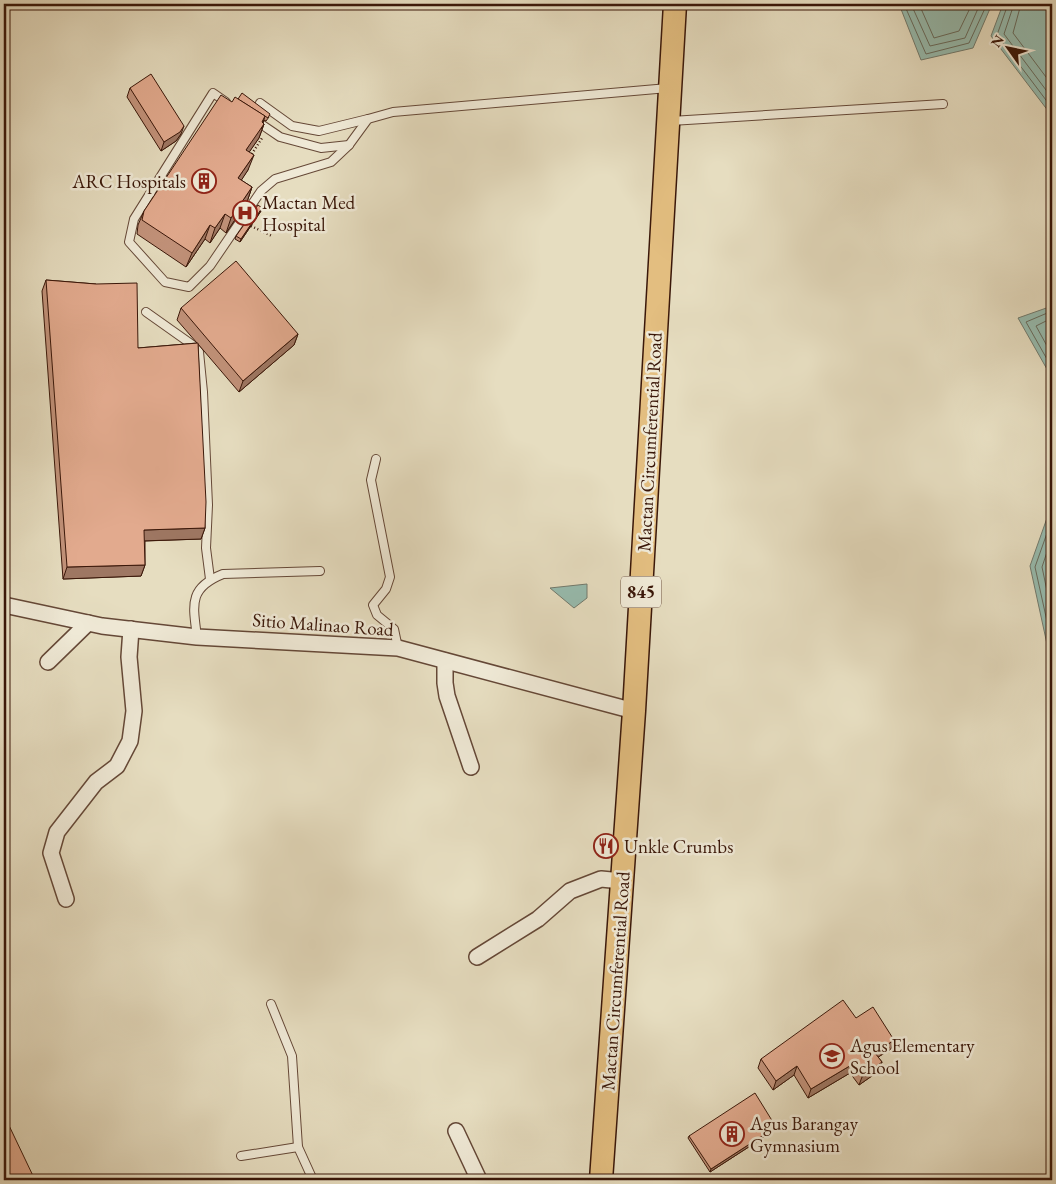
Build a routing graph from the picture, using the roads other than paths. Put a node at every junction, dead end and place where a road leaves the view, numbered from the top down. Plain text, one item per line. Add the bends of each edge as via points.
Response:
1 (675, 4) edge
2 (670, 88) junction
3 (260, 103) dead end
4 (943, 104) dead end
5 (236, 108) edge
6 (244, 113) edge
7 (368, 119) junction
8 (668, 121) junction
9 (349, 145) junction
10 (146, 312) dead end
11 (376, 459) dead end
12 (320, 571) dead end
13 (210, 579) junction
14 (4, 605) edge
15 (88, 623) junction
16 (131, 630) junction
17 (197, 637) junction
18 (398, 648) junction
19 (446, 661) junction
20 (48, 662) dead end
21 (634, 711) junction
22 (471, 767) dead end
23 (622, 881) junction
24 (66, 899) dead end
25 (477, 957) dead end
26 (271, 1004) dead end
27 (456, 1131) dead end
28 (298, 1147) junction
29 (240, 1156) dead end
30 (313, 1180) edge
31 (478, 1180) edge
32 (601, 1180) edge

1 - 2 main road, Mactan Circumferential Road / 845
2 - 7 lane via 392,112
2 - 8 main road, Mactan Circumferential Road / 845
3 - 7 lane via 292,126 319,131
4 - 8 lane
5 - 9 lane via 213,93 134,219 128,242 165,282 189,287 210,266 261,190 276,179 331,162
6 - 9 lane via 280,136 321,148
7 - 9 lane
8 - 21 main road, Mactan Circumferential Road / 845
10 - 13 lane via 199,352
11 - 18 lane via 370,480 390,577 386,589 373,605 377,615 394,629
12 - 13 lane via 223,574
13 - 17 lane via 194,597
14 - 15 street, Sitio Malinao Road
15 - 16 street, Sitio Malinao Road
15 - 20 street
16 - 17 street, Sitio Malinao Road
16 - 24 street via 129,657 134,711 130,741 117,766 96,782 57,832 50,853
17 - 18 street, Sitio Malinao Road
18 - 19 street, Sitio Malinao Road
19 - 21 street, Sitio Malinao Road
19 - 22 street via 444,683 447,696
21 - 23 main road, Mactan Circumferential Road / 845
23 - 25 street via 601,879 570,890 538,920
23 - 32 main road, Mactan Circumferential Road / 845
26 - 28 lane via 292,1056
27 - 31 street
28 - 29 lane
28 - 30 lane

